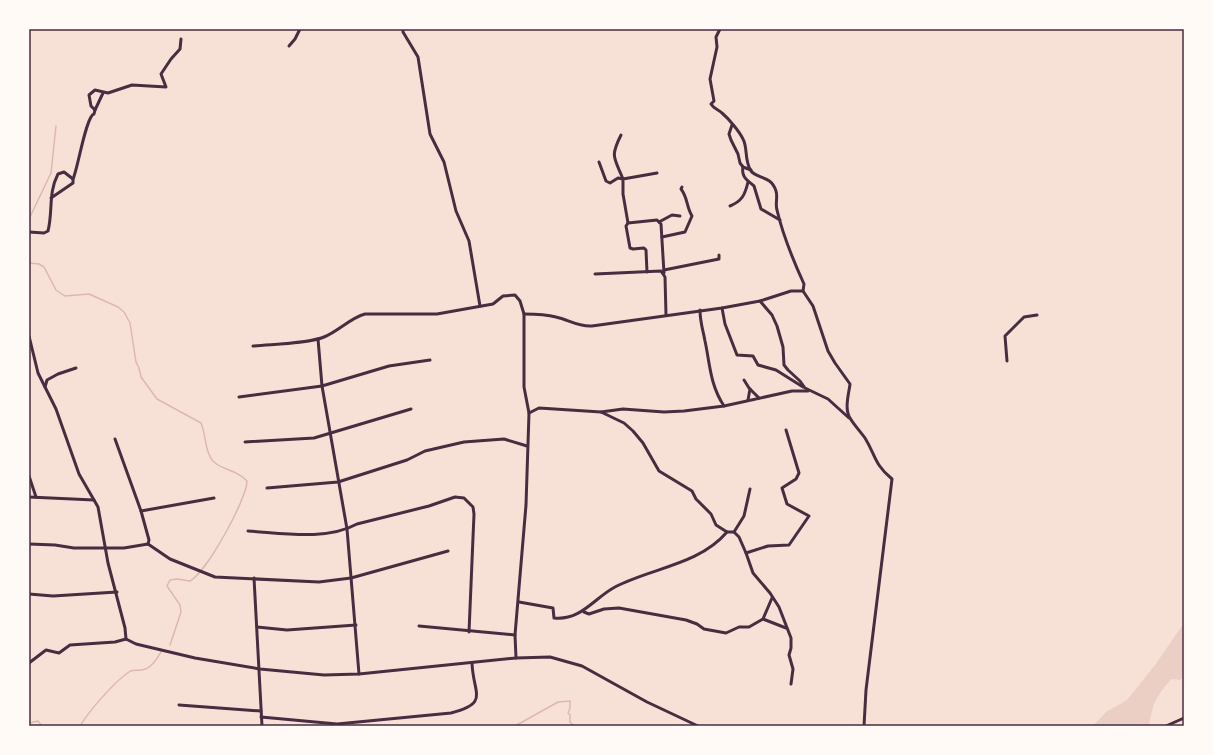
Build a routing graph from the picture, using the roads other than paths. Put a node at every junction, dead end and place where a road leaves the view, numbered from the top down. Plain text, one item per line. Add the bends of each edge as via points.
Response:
1 (300, 29) edge
2 (403, 29) edge
3 (720, 29) edge
4 (181, 39) dead end
5 (289, 46) dead end
6 (103, 93) junction
7 (95, 110) junction
8 (732, 125) junction
9 (622, 135) dead end
10 (599, 162) dead end
11 (743, 167) junction
12 (751, 170) junction
13 (657, 174) dead end
14 (73, 179) junction
15 (623, 179) junction
16 (748, 182) junction
17 (682, 187) dead end
18 (50, 198) junction
19 (730, 206) dead end
20 (680, 216) dead end
21 (780, 220) junction
22 (659, 222) junction
23 (628, 223) junction
24 (29, 232) edge
25 (662, 237) junction
26 (718, 255) dead end
27 (647, 272) junction
28 (664, 272) junction
29 (595, 274) dead end
30 (803, 291) junction
31 (760, 301) junction
32 (480, 306) junction
33 (722, 308) junction
34 (700, 310) junction
35 (524, 314) junction
36 (666, 315) junction
37 (1037, 315) dead end
38 (29, 336) edge
39 (318, 339) junction
40 (253, 346) dead end
41 (430, 360) dead end
42 (1007, 361) dead end
43 (76, 368) dead end
44 (744, 380) dead end
45 (45, 386) junction
46 (322, 386) junction
47 (805, 388) junction
48 (750, 389) junction
49 (812, 391) junction
50 (239, 397) dead end
51 (759, 398) junction
52 (748, 400) junction
53 (724, 406) junction
54 (411, 410) dead end
55 (601, 412) junction
56 (529, 413) junction
57 (850, 418) junction
58 (786, 430) dead end
59 (330, 433) junction
60 (115, 438) dead end
61 (245, 442) dead end
62 (527, 446) junction
63 (29, 476) edge
64 (338, 482) junction
65 (267, 488) dead end
66 (750, 489) dead end
67 (29, 497) edge
68 (36, 497) junction
69 (214, 498) dead end
70 (94, 500) junction
71 (141, 511) junction
72 (347, 529) junction
73 (248, 531) dead end
74 (727, 532) junction
75 (734, 532) junction
76 (29, 544) edge
77 (148, 544) junction
78 (105, 547) junction
79 (448, 551) dead end
80 (746, 553) junction
81 (254, 578) junction
82 (351, 578) junction
83 (117, 592) junction
84 (29, 594) edge
85 (772, 598) junction
86 (519, 602) junction
87 (584, 612) junction
88 (763, 619) junction
89 (356, 625) junction
90 (419, 626) dead end
91 (257, 627) junction
92 (786, 628) junction
93 (469, 632) junction
94 (515, 635) junction
95 (126, 639) junction
96 (29, 655) edge
97 (516, 658) junction
98 (33, 659) junction
99 (29, 663) edge
100 (472, 663) junction
101 (260, 669) junction
102 (359, 674) junction
103 (791, 684) dead end
104 (179, 705) dead end
105 (261, 711) junction
106 (261, 717) junction
107 (1184, 718) edge
108 (262, 726) edge
109 (698, 726) edge
110 (864, 726) edge
111 (1166, 726) edge

1 - 5 street
2 - 32 street via 418,57 430,134 444,162 454,207 469,241
3 - 8 street via 716,37 717,47 710,79 714,101 711,104 722,112
4 - 6 street via 180,49 161,74 166,87 132,85
6 - 7 street
6 - 7 street via 99,90 91,92 90,102
7 - 14 street via 82,140
8 - 11 street via 729,134
8 - 12 street via 744,140 746,160
9 - 15 street via 616,146 614,158
10 - 15 street via 606,181 610,183 618,178
11 - 12 street
11 - 16 street via 744,177
12 - 21 street via 755,175 764,176 776,191 776,208
13 - 15 street
14 - 18 street via 69,187
14 - 18 street via 64,172 58,174
15 - 23 street
16 - 19 street via 742,199
16 - 21 street via 754,186 761,209
17 - 25 street via 692,216 687,229 685,232
18 - 24 street via 48,231
20 - 22 street via 672,216
21 - 30 street via 786,242 804,284
22 - 23 street via 650,220
22 - 25 street
23 - 27 street via 626,226 630,248 646,250
25 - 28 street
26 - 28 street via 719,259
27 - 28 street
27 - 29 street
28 - 36 street
30 - 31 street via 791,291
30 - 57 street via 813,306 828,351 850,384
31 - 33 street
31 - 47 street via 772,315 777,326 783,347 784,366
32 - 35 street via 493,304 503,296 515,295
32 - 39 street via 437,314 365,314
33 - 34 street
33 - 47 street via 736,355 753,356 758,365 776,370
34 - 36 street
34 - 53 street via 710,372 715,390
35 - 36 street via 542,313 581,327 618,324
35 - 56 street via 524,387
37 - 42 street via 1024,317 1005,336
38 - 45 street via 38,373
39 - 40 street
39 - 46 street
41 - 46 street via 389,366
43 - 45 street via 47,380
44 - 48 street
45 - 70 street via 64,429 79,474
46 - 50 street
46 - 59 street
47 - 49 street
48 - 51 street
48 - 52 street
49 - 51 street via 792,391
49 - 57 street via 828,399
51 - 52 street
52 - 53 street
53 - 55 street via 684,411 623,409
54 - 59 street
55 - 56 street via 539,408
55 - 74 street via 624,423 633,431 659,471 692,491 696,499 711,514 716,525
56 - 62 street
57 - 110 street via 868,443 881,469 892,480
58 - 80 street via 799,473 796,479 782,488 787,504 809,516 789,544 768,546
59 - 61 street via 304,439
59 - 64 street
60 - 71 street
62 - 64 street via 504,440 464,442 425,451 407,460
62 - 86 street
63 - 68 street
64 - 65 street
64 - 72 street
66 - 75 street via 744,516
67 - 68 street
68 - 70 street
69 - 71 street
70 - 78 street via 98,507
71 - 77 street
72 - 73 street via 310,534
72 - 82 street
72 - 93 street via 357,524 455,498 469,501 474,514
74 - 75 street
74 - 87 street via 716,544 692,557 616,587
75 - 80 street
76 - 78 street via 56,544 74,548
77 - 78 street via 124,548
77 - 81 street via 170,559 201,573 215,577
78 - 83 street
79 - 82 street
80 - 85 street via 753,573
81 - 82 street via 319,582
81 - 91 street
82 - 89 street
83 - 84 street via 53,596
83 - 95 street
85 - 88 street
85 - 92 street
86 - 87 street via 553,608 554,618 561,619
86 - 94 street
87 - 88 street via 589,614 619,608 686,620 704,629 726,633 739,627 749,627
88 - 92 street
89 - 91 street via 300,629
89 - 102 street
90 - 93 street
91 - 101 street
92 - 103 street via 791,638
93 - 94 street
94 - 97 street
95 - 98 street via 70,645 59,653 46,650
95 - 101 street via 136,644 195,658
96 - 98 street
97 - 100 street
97 - 109 street via 550,657 582,666 647,702
98 - 99 street
100 - 102 street
100 - 106 street via 477,698 469,709 337,724
101 - 102 street via 324,675
101 - 105 street
104 - 105 street
105 - 106 street
106 - 108 street
107 - 111 street

